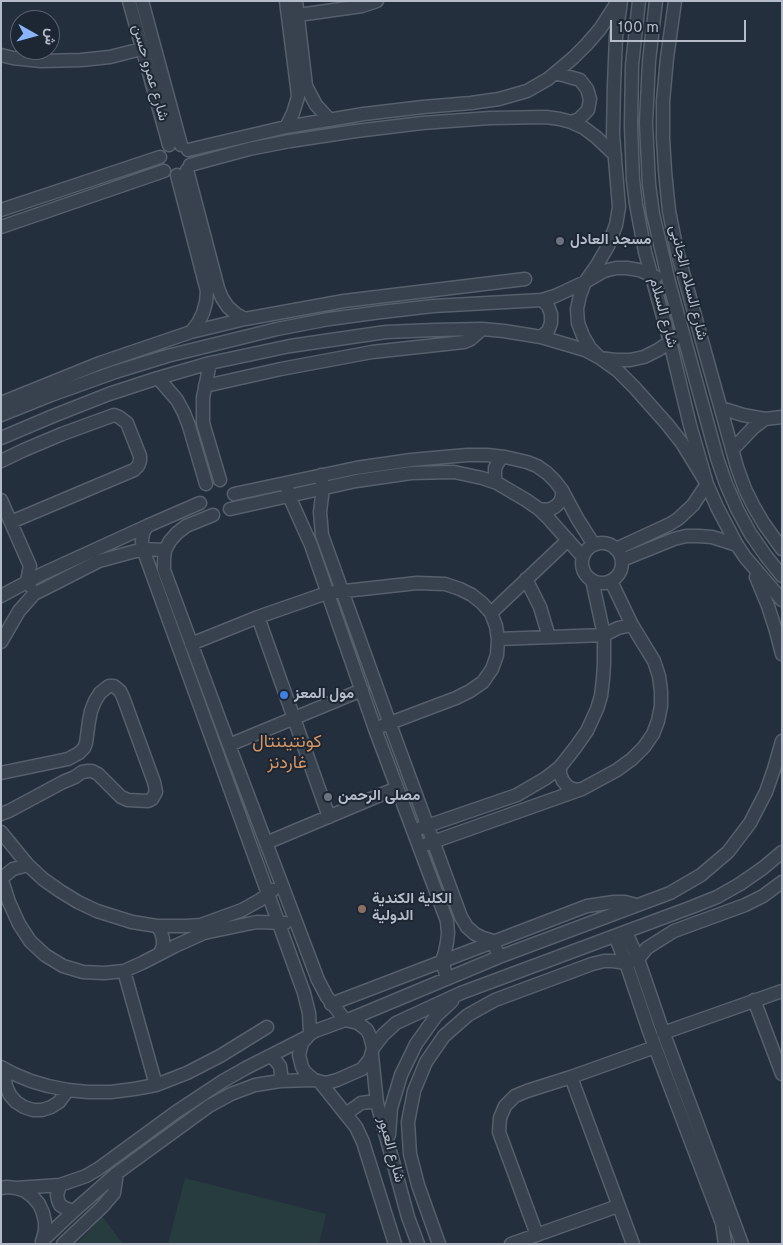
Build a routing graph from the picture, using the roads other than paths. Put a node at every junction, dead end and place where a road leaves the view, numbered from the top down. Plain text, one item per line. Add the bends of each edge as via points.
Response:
1 (129, 1) edge
2 (142, 1) edge
3 (286, 1) edge
4 (296, 1) edge
5 (377, 1) edge
6 (619, 1) edge
7 (639, 1) edge
8 (656, 1) edge
9 (675, 1) edge
10 (293, 16) junction
11 (148, 48) junction
12 (1, 55) edge
13 (556, 73) junction
14 (302, 86) junction
15 (330, 120) junction
16 (571, 122) junction
17 (286, 126) junction
18 (179, 147) junction
19 (615, 156) junction
20 (632, 156) junction
21 (160, 157) junction
22 (185, 170) junction
23 (164, 171) junction
24 (1, 210) edge
25 (1, 228) edge
26 (652, 275) junction
27 (525, 280) dead end
28 (585, 282) junction
29 (669, 282) junction
30 (542, 300) junction
31 (245, 319) junction
32 (482, 330) junction
33 (192, 332) junction
34 (683, 332) junction
35 (542, 337) junction
36 (670, 342) junction
37 (600, 358) junction
38 (210, 363) junction
39 (158, 378) junction
40 (205, 386) junction
41 (717, 394) junction
42 (700, 398) junction
43 (1, 403) edge
44 (721, 408) junction
45 (1, 415) edge
46 (782, 417) edge
47 (765, 419) junction
48 (1, 438) edge
49 (732, 450) junction
50 (505, 457) junction
51 (1, 461) edge
52 (737, 466) junction
53 (722, 471) junction
54 (321, 475) junction
55 (220, 480) junction
56 (286, 483) junction
57 (498, 483) junction
58 (206, 484) junction
59 (707, 484) junction
60 (323, 488) junction
61 (562, 490) junction
62 (234, 494) junction
63 (289, 496) junction
64 (1, 500) edge
65 (200, 503) junction
66 (230, 509) junction
67 (539, 509) junction
68 (213, 515) junction
69 (11, 522) junction
70 (147, 526) junction
71 (568, 540) junction
72 (594, 545) junction
73 (737, 545) junction
74 (143, 549) junction
75 (782, 549) edge
76 (166, 550) junction
77 (619, 555) junction
78 (583, 557) junction
79 (746, 558) junction
80 (81, 563) junction
81 (30, 566) junction
82 (42, 574) junction
83 (782, 576) edge
84 (526, 580) junction
85 (592, 580) junction
86 (611, 581) junction
87 (27, 582) junction
88 (49, 586) junction
89 (343, 591) junction
90 (327, 593) junction
91 (34, 594) junction
92 (3, 596) edge
93 (782, 600) edge
94 (20, 611) junction
95 (490, 613) junction
96 (258, 617) junction
97 (632, 626) junction
98 (604, 635) junction
99 (549, 637) junction
100 (498, 639) junction
101 (1, 642) edge
102 (191, 644) junction
103 (782, 654) edge
104 (362, 690) junction
105 (294, 718) junction
106 (390, 724) junction
107 (375, 729) junction
108 (782, 741) edge
109 (229, 745) junction
110 (68, 759) junction
111 (560, 767) junction
112 (1, 773) edge
113 (75, 777) junction
114 (782, 786) edge
115 (397, 788) junction
116 (582, 789) junction
117 (766, 792) junction
118 (1, 814) edge
119 (329, 817) junction
120 (427, 826) junction
121 (413, 831) junction
122 (1, 832) edge
123 (433, 842) junction
124 (266, 843) junction
125 (419, 847) junction
126 (782, 852) edge
127 (28, 865) junction
128 (1, 877) edge
129 (282, 884) junction
130 (781, 885) edge
131 (268, 894) junction
132 (636, 905) junction
133 (279, 923) junction
134 (296, 923) junction
135 (157, 926) junction
136 (202, 929) junction
137 (620, 934) junction
138 (553, 936) junction
139 (493, 942) junction
140 (160, 953) junction
141 (562, 956) junction
142 (499, 957) junction
143 (442, 961) junction
144 (632, 961) junction
145 (124, 971) junction
146 (447, 978) junction
147 (782, 991) edge
148 (461, 992) junction
149 (754, 1000) junction
150 (332, 1004) junction
151 (346, 1020) junction
152 (268, 1027) dead end
153 (658, 1030) junction
154 (308, 1036) junction
155 (660, 1048) junction
156 (372, 1051) junction
157 (269, 1056) junction
158 (2, 1068) edge
159 (782, 1074) edge
160 (570, 1077) junction
161 (280, 1081) junction
162 (317, 1081) junction
163 (156, 1085) junction
164 (68, 1090) junction
165 (377, 1103) junction
166 (346, 1114) junction
167 (388, 1142) junction
168 (117, 1173) junction
169 (60, 1185) junction
170 (6, 1187) edge
171 (618, 1206) junction
172 (75, 1210) junction
173 (536, 1235) junction
174 (41, 1242) edge
175 (742, 1242) edge
176 (64, 1244) edge
177 (395, 1244) edge
178 (418, 1244) edge
179 (440, 1244) edge
180 (511, 1244) edge
181 (632, 1244) edge
182 (726, 1244) edge

1 - 11 street, شارع عمرو حسن
2 - 11 street, شارع عمرو حسن
3 - 10 street
4 - 10 street
5 - 10 street
6 - 13 street via 587,44
6 - 19 street via 614,85
7 - 20 street, شارع السلام via 632,65
8 - 29 street, شارع السلام via 649,61 647,154 653,214
9 - 41 street, شارع السلام الجانبى via 663,101 664,171 677,251
10 - 14 street
11 - 12 street via 71,61
11 - 18 street, شارع عمرو حسن
13 - 15 street via 527,90 499,98
13 - 16 street via 580,80 587,89 590,99 588,110
14 - 15 street
14 - 17 street
15 - 17 street
16 - 19 street via 584,128
16 - 22 street via 546,117 490,118 356,131 249,149
17 - 18 street
18 - 21 street via 165,148
18 - 22 street via 191,160
19 - 20 street
19 - 28 street via 619,207 616,225 608,246
20 - 26 street, شارع السلام via 640,228
21 - 23 street
21 - 24 street
22 - 23 street via 168,174
22 - 31 street via 222,298
22 - 33 street via 207,291 203,313
23 - 25 street
26 - 28 street via 616,268
26 - 29 street
26 - 36 street, شارع السلام
27 - 31 street via 344,301
28 - 30 street
28 - 37 street via 577,309 578,323 590,348
29 - 34 street, شارع السلام
30 - 35 street via 548,306 551,323
30 - 45 street via 433,306 277,329 115,372
31 - 33 street
32 - 35 street
32 - 38 street via 386,332 290,346
32 - 40 street via 464,342 372,352
33 - 43 street via 100,363
34 - 36 street
34 - 42 street, شارع السلام
35 - 37 street
36 - 37 street via 644,357 630,360
36 - 59 street, شارع السلام
37 - 59 street via 636,388 662,418
38 - 39 street
38 - 40 street
39 - 48 street via 109,394
39 - 58 street via 184,412
40 - 55 street via 203,423
41 - 42 street
41 - 44 street, شارع السلام الجانبى
42 - 53 street, شارع السلام
44 - 47 street
44 - 49 street, شارع السلام الجانبى
46 - 47 street
47 - 49 street
49 - 52 street, شارع السلام الجانبى
50 - 54 street via 480,455 421,459
50 - 57 street via 495,468
50 - 61 street via 537,466
51 - 69 street via 62,434 114,416 126,423 140,456 134,470
52 - 53 street
52 - 75 street, شارع السلام الجانبى via 754,506
53 - 83 street, شارع السلام via 750,533
54 - 56 street
54 - 60 street
55 - 58 street
55 - 62 street via 229,485
56 - 62 street
56 - 63 street
57 - 60 street via 467,474 432,472
57 - 67 street
58 - 65 street via 200,492
59 - 73 street, شارع السلام
59 - 77 street via 693,505 678,518
60 - 63 street
60 - 89 street via 322,535
61 - 67 street via 556,506
61 - 72 street
62 - 66 street
63 - 66 street
63 - 90 street
64 - 69 street
65 - 68 street via 202,509
65 - 70 street
66 - 68 street via 222,515
67 - 71 street
68 - 76 street via 180,530
69 - 81 street
70 - 74 street
70 - 80 street
71 - 78 street
71 - 84 street
72 - 77 street via 612,546
72 - 78 street
73 - 77 street via 712,537 686,536
73 - 79 street, شارع السلام
74 - 76 street
74 - 80 street
74 - 131 street
76 - 102 street via 164,570
77 - 86 street via 620,572
78 - 85 street via 584,570
79 - 93 street, شارع السلام
79 - 103 street via 768,606
80 - 82 street
80 - 88 street
81 - 82 street
81 - 87 street
82 - 87 street
82 - 88 street
84 - 95 street
84 - 99 street via 540,607
85 - 86 street via 598,583
85 - 98 street
86 - 97 street
87 - 91 street
87 - 92 street
88 - 91 street
89 - 90 street
89 - 95 street via 417,583 444,584 472,595
89 - 106 street
90 - 96 street
90 - 104 street
91 - 94 street
92 - 94 street via 13,601
94 - 101 street
95 - 100 street
96 - 102 street
96 - 105 street
97 - 98 street
97 - 116 street via 654,661 659,676 658,722 644,747 632,759
98 - 99 street
98 - 111 street via 603,679 597,709 587,730
99 - 100 street
100 - 106 street via 497,655 483,682 456,698
102 - 109 street
104 - 105 street
104 - 107 street
105 - 109 street
105 - 119 street
106 - 107 street
106 - 120 street
107 - 115 street
108 - 117 street
109 - 124 street
110 - 112 street
110 - 113 street
110 - 113 street via 84,748 95,701 109,686 114,686 122,697 156,792 148,801 128,800 92,771
111 - 116 street via 560,774 568,787
111 - 120 street via 517,795
113 - 118 street
114 - 117 street
115 - 119 street
115 - 121 street
116 - 123 street
117 - 132 street via 750,824 728,852 701,875 670,893
119 - 124 street
120 - 121 street
120 - 123 street
121 - 125 street
122 - 127 street
123 - 125 street
123 - 139 street via 467,927
124 - 129 street
125 - 143 street via 447,921 447,942
126 - 137 street via 717,897
127 - 128 street
127 - 135 street via 43,879 84,905 116,918
128 - 145 street via 19,924 45,955 63,966 83,972 104,974
129 - 131 street
129 - 134 street
130 - 144 street via 745,905 674,931
131 - 133 street
131 - 136 street
132 - 138 street
132 - 139 street via 614,902 587,906
133 - 134 street
133 - 136 street via 257,922
133 - 154 street via 306,998
134 - 150 street via 318,980
135 - 136 street
135 - 140 street via 163,939
136 - 140 street
137 - 141 street
137 - 144 street
138 - 141 street
138 - 142 street
139 - 142 street
139 - 143 street
140 - 145 street
141 - 148 street
142 - 146 street
143 - 146 street
143 - 150 street
144 - 153 street
144 - 179 street via 604,961 495,1000 468,1015 444,1036 426,1062 414,1091 408,1122 410,1154
145 - 163 street
146 - 151 street
147 - 149 street
148 - 156 street via 396,1023
148 - 167 street via 436,1016 408,1059 391,1108
149 - 153 street
149 - 159 street
150 - 151 street
151 - 154 street
151 - 156 street via 367,1030
152 - 163 street via 187,1074
153 - 155 street
154 - 157 street
154 - 162 street via 300,1049 300,1061 305,1072
155 - 160 street
155 - 175 street
155 - 182 street via 722,1223
156 - 162 street via 362,1069 332,1082
156 - 165 street, شارع العبور
157 - 161 street via 280,1066
157 - 169 street via 200,1095 98,1169
158 - 164 street via 31,1081
158 - 164 street via 10,1095 16,1102 33,1110 51,1107
160 - 171 street
160 - 173 street via 515,1096 500,1118 499,1132
161 - 162 street
161 - 168 street via 255,1085 209,1106
162 - 166 street, شارع العبور
163 - 164 street via 111,1092
165 - 166 street via 361,1103
165 - 167 street, شارع العبور
166 - 177 street, شارع العبور via 363,1142
167 - 178 street, شارع العبور
168 - 172 street
168 - 176 street via 114,1193
169 - 170 street
169 - 172 street via 57,1195 60,1205
170 - 174 street via 25,1191 39,1204 45,1222
171 - 173 street
171 - 181 street
172 - 174 street
173 - 180 street
175 - 182 street

